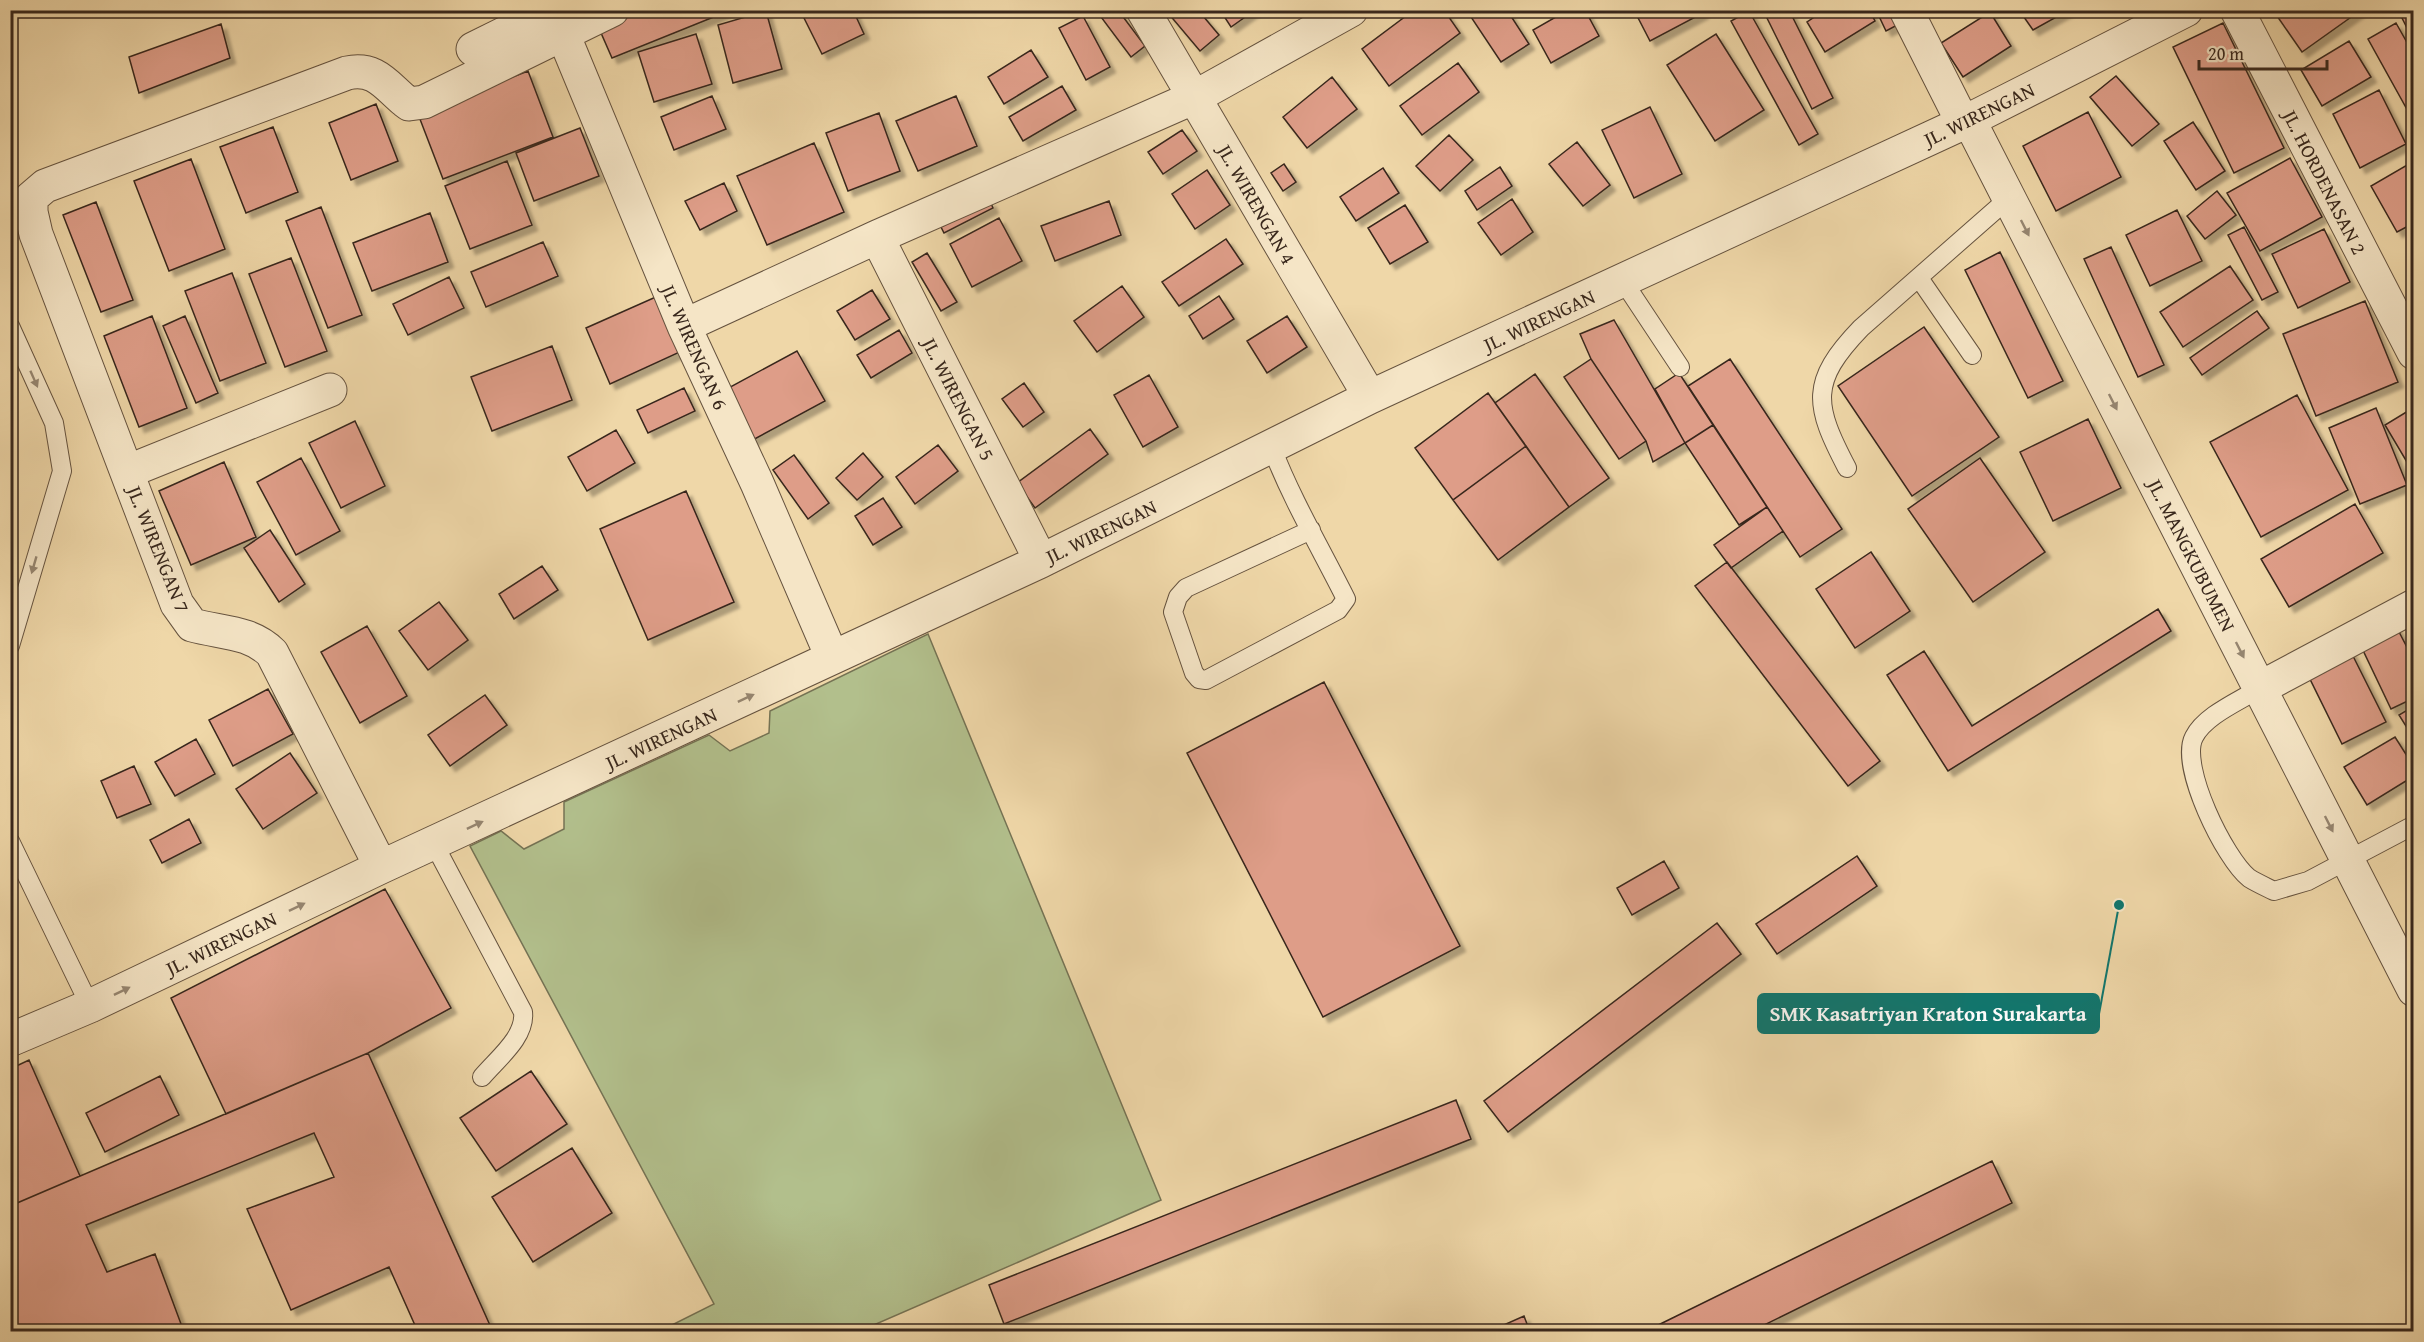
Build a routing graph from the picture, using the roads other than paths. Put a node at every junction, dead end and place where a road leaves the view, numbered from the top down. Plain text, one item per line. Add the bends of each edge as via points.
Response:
1 (612, 10) edge
2 (1143, 10) edge
3 (1351, 10) edge
4 (1906, 10) edge
5 (2186, 10) edge
6 (2236, 10) edge
7 (557, 22) edge
8 (473, 49) dead end
9 (1195, 97) junction
10 (1966, 122) junction
11 (2009, 198) junction
12 (877, 237) junction
13 (1919, 278) junction
14 (1623, 281) junction
15 (10, 326) edge
16 (684, 326) junction
17 (2414, 353) edge
18 (1972, 355) dead end
19 (1680, 367) dead end
20 (330, 390) dead end
21 (1370, 397) junction
22 (1272, 448) junction
23 (1847, 468) dead end
24 (129, 471) junction
25 (1311, 530) junction
26 (1041, 561) junction
27 (2414, 606) edge
28 (10, 646) edge
29 (832, 657) junction
30 (2260, 688) junction
31 (2414, 825) edge
32 (10, 841) edge
33 (434, 844) junction
34 (2348, 861) junction
35 (381, 867) junction
36 (2414, 990) edge
37 (90, 1006) junction
38 (10, 1040) edge
39 (482, 1077) dead end

1 - 7 street
2 - 9 street, JL. WIRENGAN 4
3 - 9 street
4 - 10 street, JL. MANGKUBUMEN
5 - 10 street, JL. WIRENGAN
6 - 17 street, JL. HORDENASAN 2
7 - 8 street
7 - 16 street, JL. WIRENGAN 6
7 - 24 street, JL. WIRENGAN 7 via 417,104 405,101 372,73 347,73 45,186 32,198 36,234
9 - 12 street
9 - 21 street, JL. WIRENGAN 4
10 - 11 street, JL. MANGKUBUMEN
10 - 14 street, JL. WIRENGAN
11 - 13 lane
11 -> 30 street, JL. MANGKUBUMEN
12 - 16 street
12 - 26 street, JL. WIRENGAN 5
13 - 18 lane
13 - 23 lane via 1861,328 1826,372 1822,393 1824,418
14 - 19 lane
14 - 21 street, JL. WIRENGAN
15 -> 28 lane via 54,423 62,471
16 - 29 street, JL. WIRENGAN 6
20 - 24 street
21 - 22 street, JL. WIRENGAN
22 - 25 lane
22 - 26 street, JL. WIRENGAN
24 - 35 street, JL. WIRENGAN 7 via 185,618 199,627 249,637 272,652
25 - 25 lane via 1186,588 1178,597 1173,612 1198,679 1206,680 1343,606 1346,599
26 - 29 street, JL. WIRENGAN
27 - 30 street
33 -> 29 street, JL. WIRENGAN
30 -> 34 street, JL. MANGKUBUMEN
30 - 34 lane via 2214,717 2193,738 2190,753 2200,796 2224,846 2248,877 2274,891 2308,881
31 - 34 lane
32 - 37 lane
33 - 35 street, JL. WIRENGAN
33 - 39 lane via 523,1012 520,1033
34 - 36 street, JL. MANGKUBUMEN
37 -> 35 street, JL. WIRENGAN
37 - 38 street, JL. WIRENGAN

